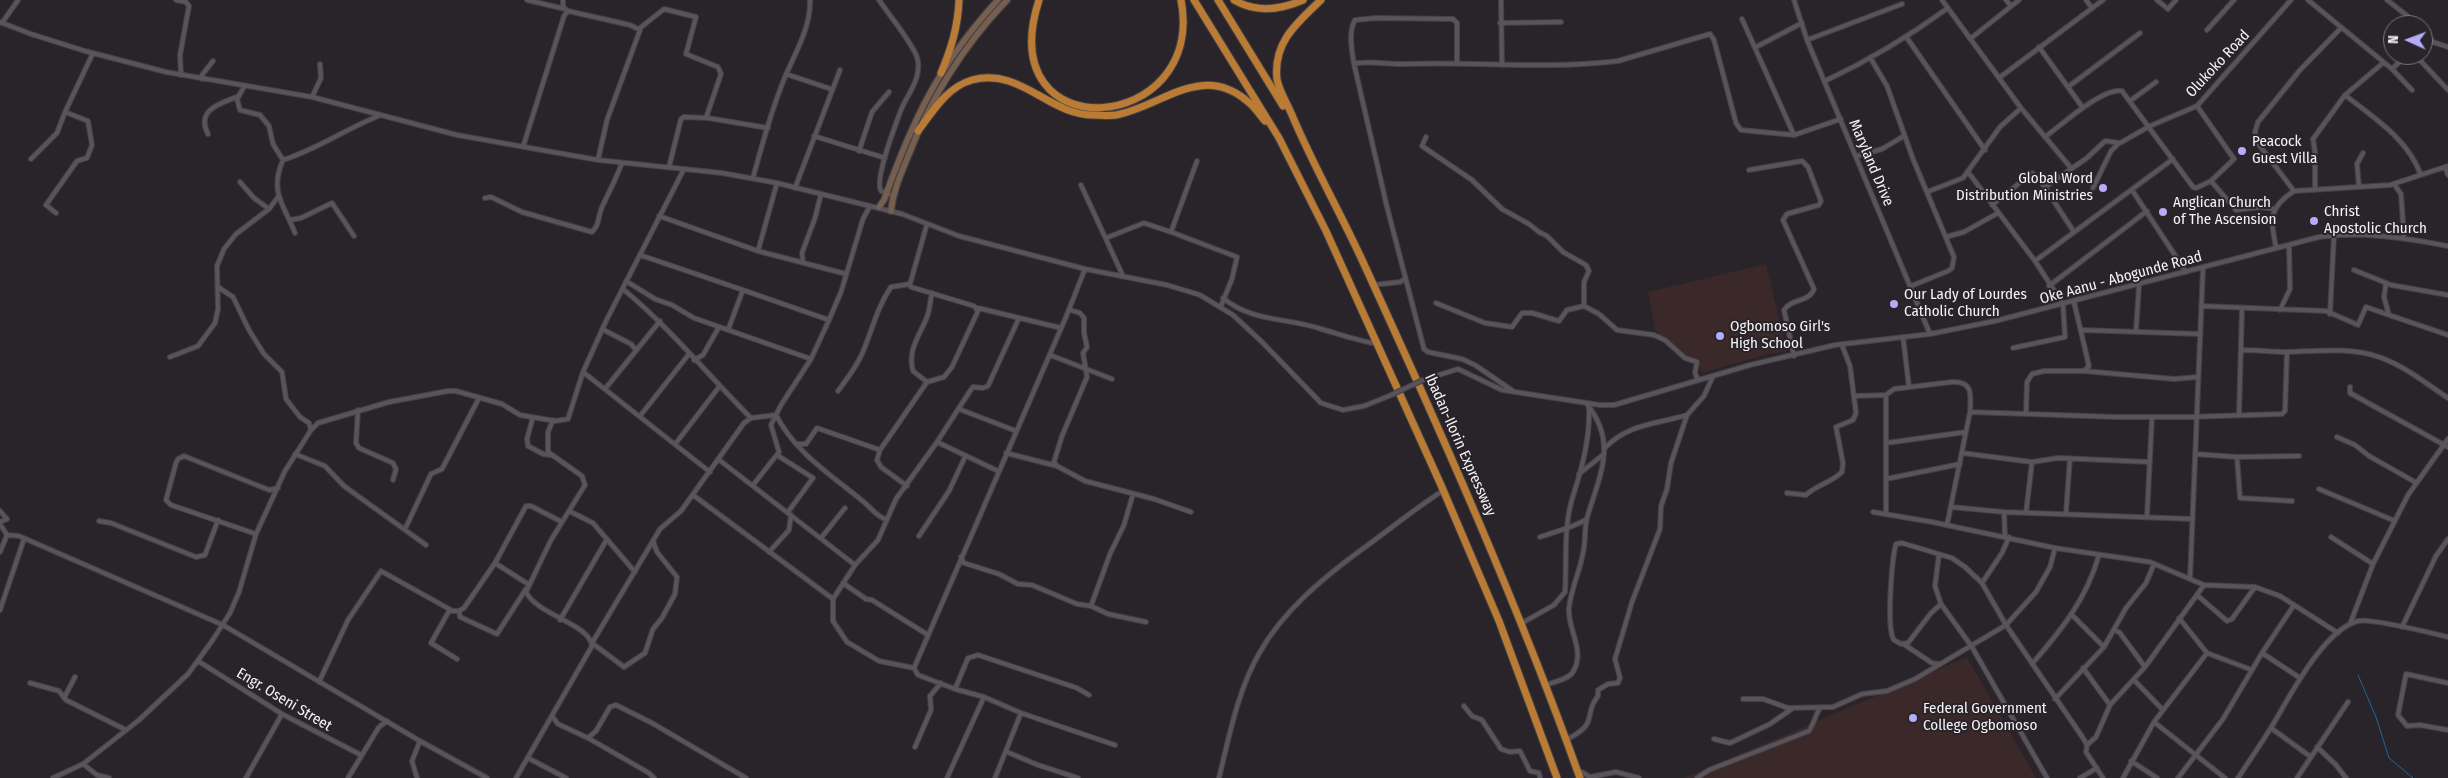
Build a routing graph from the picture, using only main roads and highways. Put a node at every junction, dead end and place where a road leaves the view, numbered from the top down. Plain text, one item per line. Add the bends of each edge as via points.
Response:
1 (959, 0) edge
2 (1039, 0) edge
3 (1181, 0) edge
4 (1194, 0) edge
5 (1218, 0) edge
6 (1234, 0) edge
7 (1303, 0) edge
8 (1321, 0) edge
9 (941, 73) road end
10 (1298, 129) junction
11 (918, 131) road end
12 (1279, 138) junction
13 (1579, 776) edge
14 (1558, 778) edge

1 - 9 highway via 958,24
2 - 3 highway via 1031,44 1038,75 1054,95 1068,102 1096,108 1128,103 1156,85 1167,72 1183,34
4 - 12 highway
5 - 10 highway
6 - 7 highway via 1250,7 1268,9 1286,7
8 - 10 highway via 1293,26 1279,53 1278,81
10 - 13 highway, Ibadan-Ilorin Expressway via 1373,285 1522,623
11 - 12 highway via 941,100 957,87 972,80 988,78 1026,86 1070,112 1091,115 1116,115 1187,87 1225,88 1247,100
12 - 14 highway via 1326,231 1444,490 1499,621

